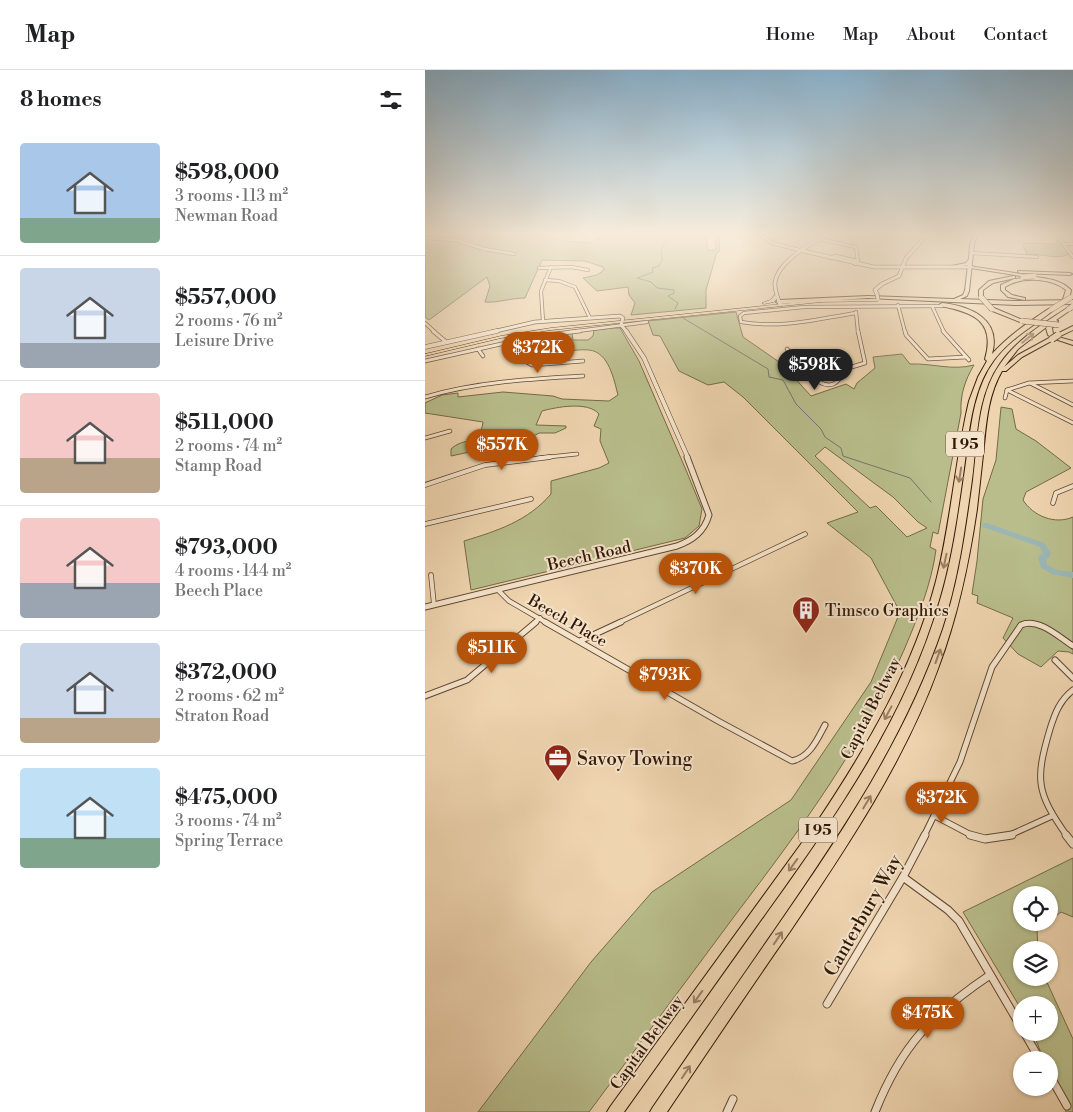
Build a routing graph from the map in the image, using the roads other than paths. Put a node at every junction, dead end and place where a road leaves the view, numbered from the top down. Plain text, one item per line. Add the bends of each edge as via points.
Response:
1 (544, 283) edge
2 (563, 283) edge
3 (775, 283) edge
4 (886, 283) edge
5 (971, 283) edge
6 (990, 283) edge
7 (1011, 283) edge
8 (1057, 283) edge
9 (969, 291) junction
10 (877, 297) junction
11 (951, 300) junction
12 (796, 301) joint
13 (987, 302) junction
14 (779, 303) junction
15 (810, 303) junction
16 (1071, 303) edge
17 (898, 305) junction
18 (931, 305) junction
19 (855, 306) junction
20 (942, 306) dead end
21 (992, 309) joint
22 (1051, 309) joint
23 (856, 313) junction
24 (590, 318) junction
25 (543, 321) junction
26 (1022, 321) joint
27 (622, 322) junction
28 (647, 322) dead end
29 (425, 323) edge
30 (1029, 324) joint
31 (1073, 324) edge
32 (1073, 328) edge
33 (445, 341) junction
34 (513, 341) junction
35 (1073, 343) edge
36 (425, 347) edge
37 (477, 349) junction
38 (787, 349) dead end
39 (425, 351) edge
40 (425, 355) edge
41 (483, 356) dead end
42 (966, 357) junction
43 (969, 360) dead end
44 (425, 361) edge
45 (583, 361) dead end
46 (583, 376) dead end
47 (981, 376) junction
48 (1073, 381) edge
49 (1029, 382) junction
50 (1007, 390) junction
51 (425, 398) edge
52 (1005, 398) dead end
53 (1073, 405) edge
54 (986, 408) junction
55 (1073, 423) edge
56 (451, 430) dead end
57 (425, 438) edge
58 (577, 454) dead end
59 (425, 484) edge
60 (1073, 486) edge
61 (531, 499) dead end
62 (1053, 503) dead end
63 (425, 524) edge
64 (805, 534) dead end
65 (431, 574) dead end
66 (499, 590) junction
67 (434, 605) junction
68 (425, 607) edge
69 (540, 618) junction
70 (580, 641) junction
71 (1073, 646) edge
72 (1055, 660) dead end
73 (1073, 678) edge
74 (1073, 690) edge
75 (425, 696) edge
76 (825, 725) dead end
77 (935, 816) junction
78 (1052, 816) junction
79 (1073, 844) edge
80 (903, 877) junction
81 (991, 975) junction
82 (827, 1004) dead end
83 (1013, 1013) edge
84 (1058, 1090) edge
85 (733, 1099) dead end
86 (1067, 1106) dead end
87 (615, 1112) edge
88 (658, 1112) edge
89 (727, 1112) edge
90 (875, 1112) edge

1 - 25 street via 540,294
2 - 24 street via 575,287
3 - 14 street
4 - 10 street via 875,290
5 - 9 main road
6 - 21 highway, bridge via 983,288 981,297
7 - 16 highway via 1003,289 1010,296
8 - 16 highway via 1069,290
9 - 11 highway via 962,298
9 - 13 highway via 974,298
10 - 15 highway
10 - 16 highway via 1032,305
11 - 12 highway via 868,297
11 - 13 highway
12 - 14 highway
13 - 16 highway
14 - 15 highway
14 - 19 street
14 - 23 street via 744,313 741,320 746,323 781,322
14 - 27 highway
14 - 27 highway
15 - 18 highway
16 - 18 highway
16 - 22 highway, bridge
16 - 35 highway via 1049,330 1057,338
54 -> 16 highway, I 95 via 996,376 1011,354
17 - 18 street
17 - 19 street
17 - 42 street via 907,335 929,360
18 - 20 street
18 - 42 street via 945,334
18 - 47 highway via 967,310 987,327 993,345
19 - 23 street
21 - 26 highway
22 - 30 highway
23 - 38 street via 865,364 845,369 837,382 822,384 815,380
24 - 25 street
24 - 27 street via 619,316
25 - 33 street
26 - 31 highway, bridge
27 - 28 street
27 - 34 street
27 - 39 highway via 514,331
27 - 40 highway via 516,334
27 - 66 street, Beech Road via 641,353 699,485 708,509 706,526 691,540 677,546
29 - 33 street
30 - 47 highway, Capital Beltway / I 95 via 999,350
32 - 54 highway, bridge via 1020,356 1006,368
33 - 36 street
34 - 37 street
34 - 45 street via 532,365
37 - 41 street
37 - 44 street
42 - 43 street
46 - 51 street via 452,389
47 -> 87 highway, Capital Beltway / I 95 via 971,406 943,572 918,650 895,701 821,826
48 - 49 street
49 - 50 street
49 - 53 street
50 - 52 street
50 - 55 street
88 -> 54 highway, I 95 via 844,840 916,710 949,628 961,578
56 - 57 street
58 - 59 street via 485,465
60 - 62 street via 1056,493
61 - 63 street
64 - 70 street
65 - 67 street
66 - 67 street, Beech Road
66 - 69 street, Beech Place via 505,598
67 - 68 street, Beech Road
69 - 70 street, Beech Place
69 - 75 street via 467,680
70 - 76 street, Beech Place via 792,760 807,753
71 - 77 street, Canterbury Way via 1035,622 1021,625 992,667 960,762
72 - 73 street
74 - 78 street via 1060,702 1041,760 1040,780
77 - 78 street via 986,840 1003,838
77 - 80 street, Canterbury Way
78 - 79 street
80 - 81 street via 959,921
80 - 82 street, Canterbury Way
81 - 83 street
81 - 90 street via 951,1002 912,1040 894,1069
84 - 86 street
85 - 89 street

